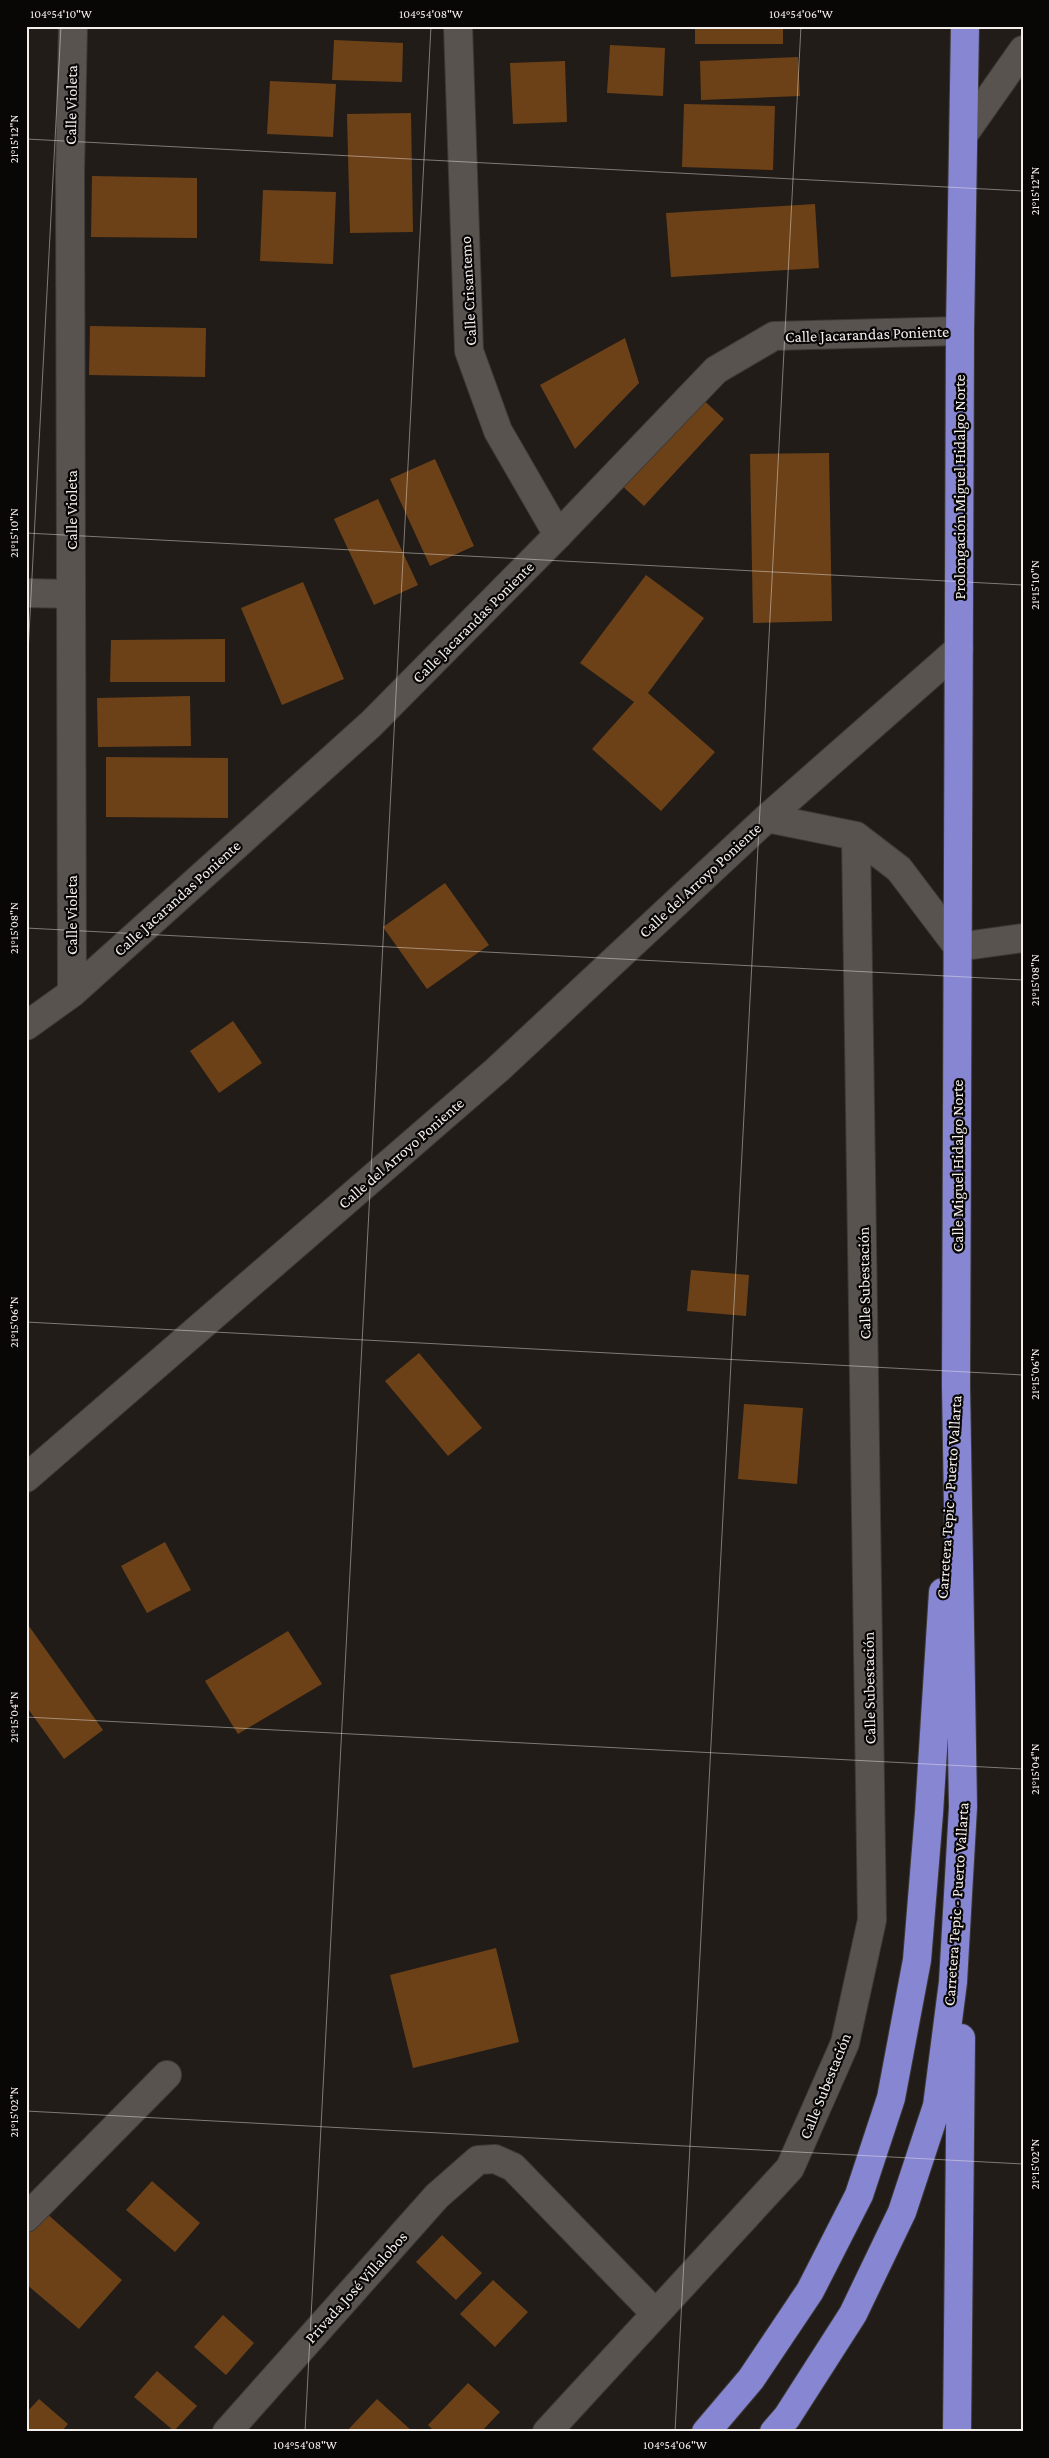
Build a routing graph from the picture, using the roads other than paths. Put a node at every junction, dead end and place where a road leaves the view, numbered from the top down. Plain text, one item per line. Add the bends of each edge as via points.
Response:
1 (73, 26) edge
2 (458, 26) edge
3 (966, 26) edge
4 (1023, 50) edge
5 (964, 134) junction
6 (960, 331) junction
7 (558, 535) junction
8 (26, 593) edge
9 (71, 594) junction
10 (959, 649) junction
11 (766, 818) junction
12 (856, 836) junction
13 (1023, 938) edge
14 (958, 947) junction
15 (72, 993) junction
16 (26, 1026) edge
17 (956, 1386) junction
18 (26, 1478) edge
19 (963, 1806) junction
20 (167, 2075) dead end
21 (26, 2218) edge
22 (655, 2313) junction
23 (227, 2432) edge
24 (547, 2432) edge
25 (706, 2432) edge
26 (774, 2432) edge
27 (957, 2432) edge

1 - 9 street, Calle Violeta
2 - 7 street, Calle Crisantemo via 469,351 498,431
3 - 5 highway, Prolongación Miguel Hidalgo Norte
4 - 5 street
5 - 6 highway, Prolongación Miguel Hidalgo Norte
6 - 7 street, Calle Jacarandas Poniente via 774,336 716,370
6 - 10 highway, Prolongación Miguel Hidalgo Norte
7 - 15 street, Calle Jacarandas Poniente via 371,724
8 - 9 street
9 - 15 street, Calle Violeta
10 - 11 street, Calle del Arroyo Poniente
10 - 14 highway, Prolongación Miguel Hidalgo Norte
11 - 12 street, Calle del Arroyo Poniente
11 - 18 street, Calle del Arroyo Poniente via 497,1070
12 - 14 street, Calle del Arroyo Poniente via 899,868
12 - 22 street, Calle Subestación via 872,1920 845,2043 790,2168
13 - 14 street
14 - 17 highway, Calle Miguel Hidalgo Norte
15 - 16 street, Calle Jacarandas Poniente
17 - 19 highway, Carretera Tepic - Puerto Vallarta
17 - 25 highway, Carretera Tepic - Puerto Vallarta via 917,1960 891,2098 859,2195 810,2291 751,2379
19 - 26 highway, Carretera Tepic - Puerto Vallarta via 953,1982 937,2106 902,2212 852,2314 787,2417
19 - 27 highway
20 - 21 street
22 - 23 street, Privada José Villalobos via 513,2167 495,2159 478,2160 437,2196
22 - 24 street, Calle Subestación

